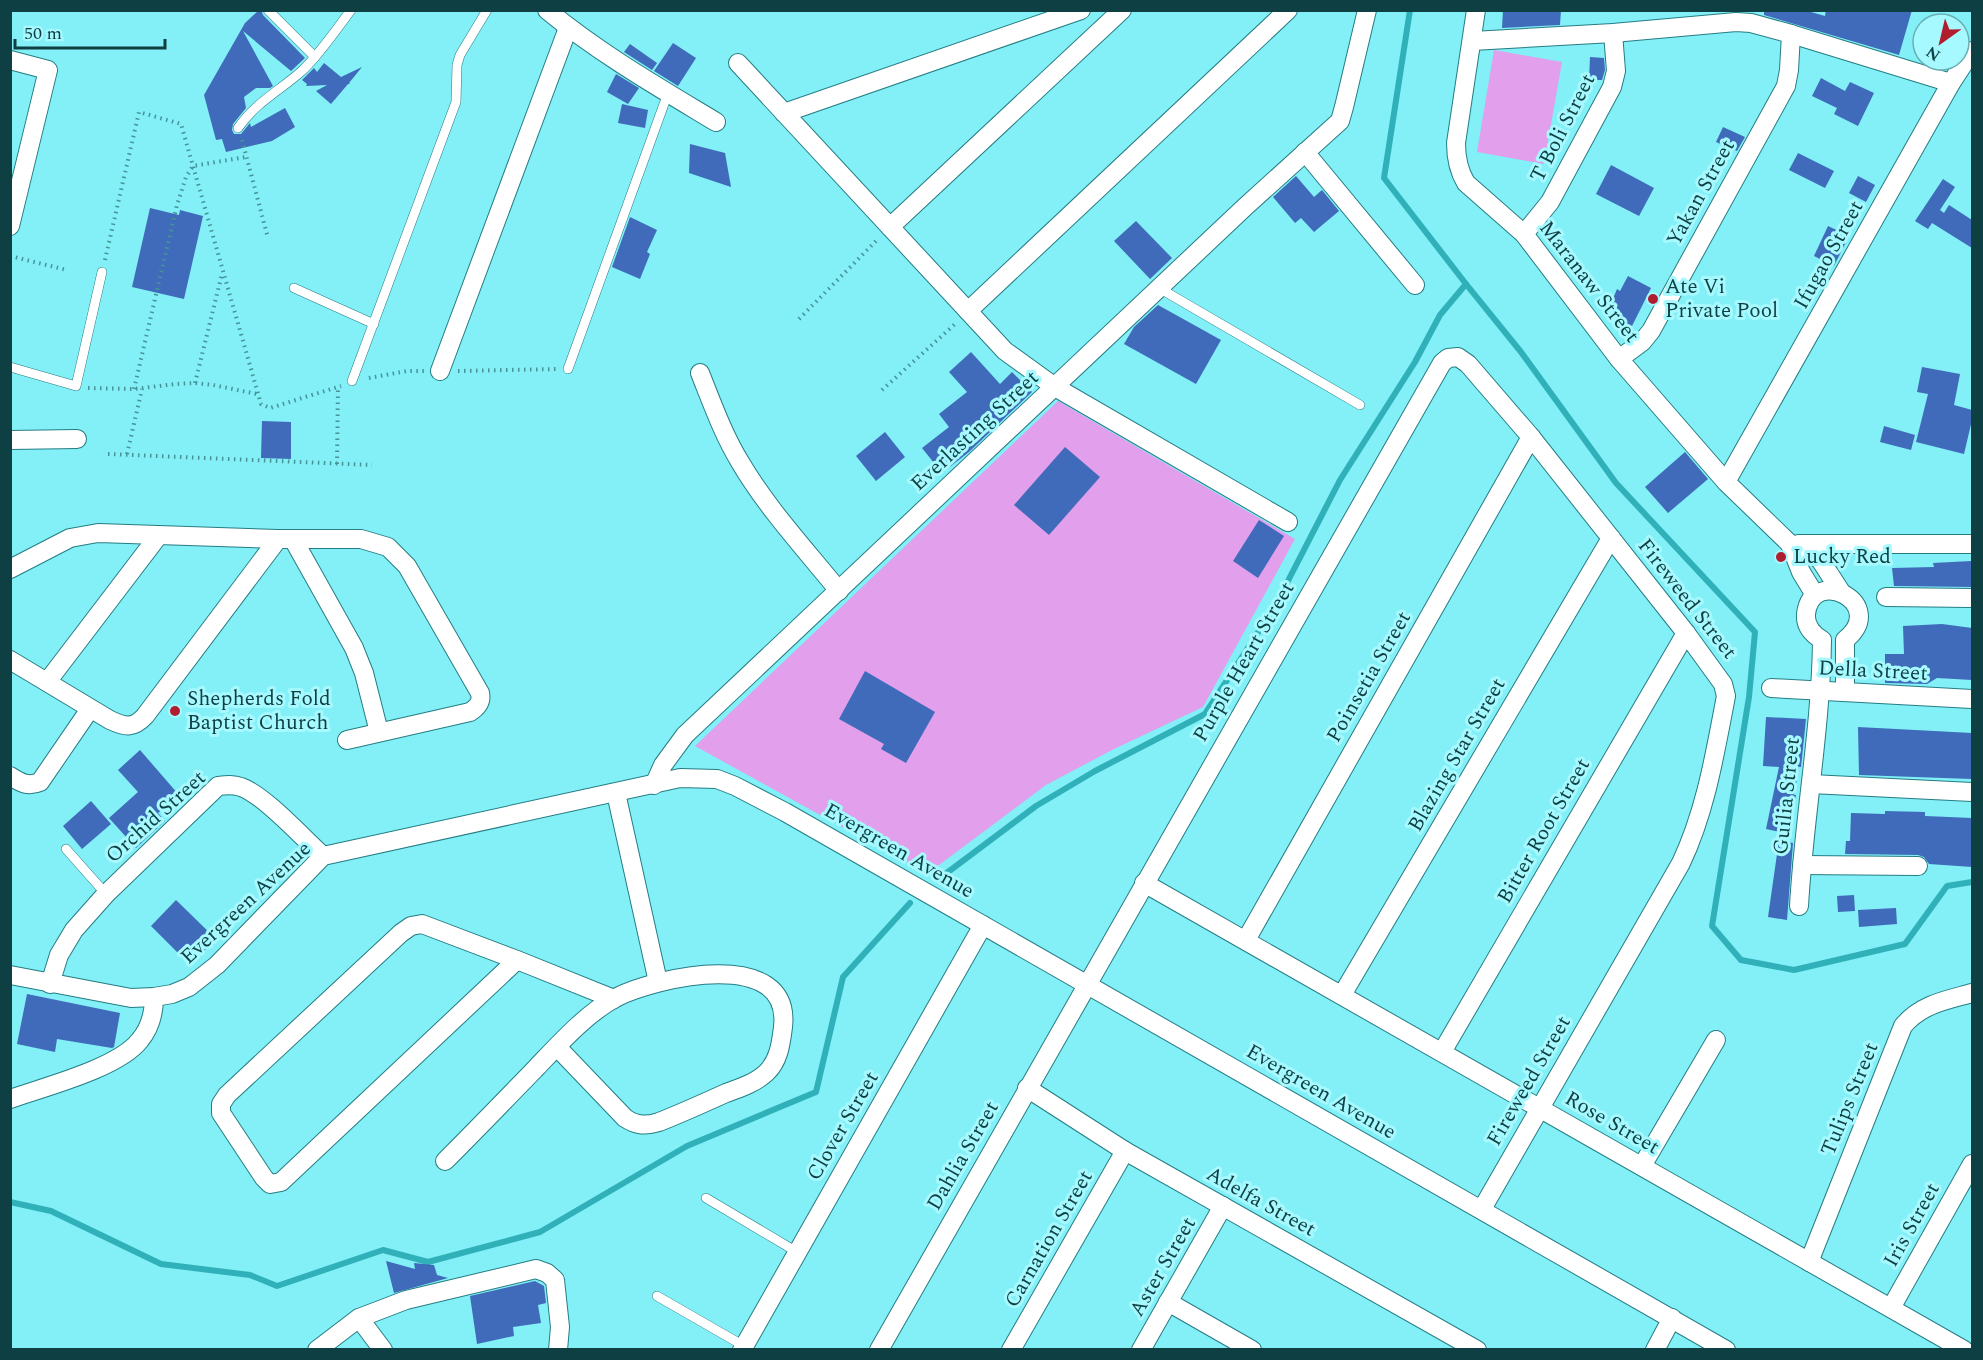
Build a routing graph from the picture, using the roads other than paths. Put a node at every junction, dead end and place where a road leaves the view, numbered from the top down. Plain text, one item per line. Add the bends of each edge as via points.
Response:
1 (268, 10) edge
2 (351, 10) edge
3 (486, 10) edge
4 (547, 10) edge
5 (1081, 10) edge
6 (1122, 10) edge
7 (1288, 10) edge
8 (1367, 10) edge
9 (1476, 10) edge
10 (568, 27) junction
11 (1613, 33) junction
12 (1791, 34) junction
13 (1472, 41) junction
14 (1972, 51) edge
15 (315, 57) junction
16 (10, 60) edge
17 (738, 63) dead end
18 (1951, 83) junction
19 (668, 93) junction
20 (784, 113) junction
21 (716, 122) dead end
22 (238, 128) road end
23 (1305, 152) junction
24 (10, 226) edge
25 (890, 227) junction
26 (1524, 234) junction
27 (102, 272) road end
28 (1415, 285) dead end
29 (294, 288) dead end
30 (1159, 288) junction
31 (968, 311) junction
32 (374, 324) junction
33 (1619, 359) junction
34 (1442, 363) joint
35 (10, 367) edge
36 (568, 369) dead end
37 (440, 371) dead end
38 (700, 373) dead end
39 (352, 381) dead end
40 (1055, 387) junction
41 (1360, 405) dead end
42 (1531, 437) junction
43 (77, 439) dead end
44 (10, 440) edge
45 (1726, 483) junction
46 (1288, 522) dead end
47 (159, 535) junction
48 (1611, 538) junction
49 (286, 539) junction
50 (1790, 544) junction
51 (1972, 544) edge
52 (10, 569) edge
53 (839, 591) junction
54 (1841, 592) junction
55 (1815, 596) junction
56 (1886, 597) dead end
57 (1972, 598) edge
58 (1686, 633) junction
59 (10, 660) edge
60 (47, 682) junction
61 (1771, 688) dead end
62 (1821, 691) junction
63 (1845, 692) junction
64 (1972, 699) edge
65 (90, 709) junction
66 (379, 732) junction
67 (347, 740) dead end
68 (10, 776) edge
69 (1810, 784) junction
70 (654, 785) junction
71 (1972, 792) edge
72 (616, 793) junction
73 (66, 849) dead end
74 (323, 856) junction
75 (1802, 866) junction
76 (1918, 866) dead end
77 (1144, 883) junction
78 (106, 894) junction
79 (1799, 906) dead end
80 (983, 925) junction
81 (1246, 940) junction
82 (517, 960) junction
83 (10, 975) edge
84 (658, 982) junction
85 (50, 984) junction
86 (1086, 984) junction
87 (1972, 993) edge
88 (1342, 995) junction
89 (154, 997) junction
90 (614, 999) junction
91 (1716, 1040) dead end
92 (557, 1047) junction
93 (1442, 1052) junction
94 (1027, 1088) junction
95 (10, 1099) edge
96 (1540, 1108) junction
97 (1125, 1151) junction
98 (445, 1161) dead end
99 (1972, 1164) edge
100 (1642, 1166) junction
101 (706, 1198) dead end
102 (1223, 1206) junction
103 (1482, 1209) junction
104 (797, 1252) junction
105 (1809, 1262) junction
106 (657, 1296) dead end
107 (1168, 1302) junction
108 (1891, 1308) junction
109 (359, 1318) junction
110 (1672, 1318) junction
111 (743, 1348) edge
112 (317, 1350) edge
113 (383, 1350) edge
114 (558, 1350) edge
115 (879, 1350) edge
116 (1011, 1350) edge
117 (1141, 1350) edge
118 (1252, 1350) edge
119 (1477, 1350) edge
120 (1655, 1350) edge
121 (1726, 1350) edge
122 (1964, 1350) edge

1 - 15 lane
2 - 15 lane
3 - 32 lane via 460,55 456,102
4 - 10 street
5 - 20 street
6 - 25 street
7 - 31 street
8 - 23 street, Everlasting Street via 1340,121
9 - 13 street, Maranaw Street
10 - 19 street
10 - 37 street
11 - 12 street via 1736,22
11 - 13 street
11 - 26 street, T Boli Street via 1616,71 1612,87 1550,202
12 - 18 street
12 - 33 street, Yakan Street via 1786,86 1651,331
13 - 26 street, Maranaw Street via 1456,143 1460,172 1466,183
14 - 18 street, Ifugao Street
15 - 22 lane via 258,104
16 - 24 street via 48,70
17 - 20 street
18 - 45 street, Ifugao Street
19 - 21 street
19 - 36 lane
20 - 25 street
23 - 28 street
23 - 30 street, Everlasting Street
25 - 31 street
26 - 33 street, Maranaw Street
27 - 35 lane via 76,386
29 - 32 lane
30 - 40 street, Everlasting Street
30 - 41 lane
31 - 40 street via 1005,351
32 - 39 lane
33 - 45 street, Maranaw Street
34 - 42 street, Fireweed Street via 1458,357 1468,364
34 - 77 street, Purple Heart Street
38 - 53 street via 740,462
40 - 46 street
40 - 53 street, Everlasting Street
42 - 48 street, Fireweed Street
42 - 81 street, Poinsetia Street
43 - 44 street
45 - 50 street, Maranaw Street
47 - 49 street
47 - 52 street via 84,534
47 - 60 street
48 - 58 street, Fireweed Street
48 - 88 street, Blazing Star Street
49 - 65 street via 139,723 122,726
49 - 66 street via 354,648
49 - 66 street via 361,539 388,547 407,567 480,693 480,703 470,712
50 - 51 street
50 - 54 street, Maranaw Street via 1821,561
50 - 55 street, Maranaw Street
53 - 70 street, Everlasting Street via 685,735
54 - 55 street via 1823,591
54 - 63 street, Maranaw Street via 1858,610 1852,635 1845,640
55 - 62 street via 1809,602 1806,620 1814,635 1822,640
56 - 57 street
58 - 93 street, Bitter Root Street
58 - 96 street, Fireweed Street via 1723,684 1726,696 1701,812 1681,863
59 - 60 street
60 - 65 street
61 - 62 street, Della Street
62 - 63 street, Della Street
62 - 69 street, Guilia Street
63 - 64 street, Della Street
65 - 68 street via 40,782 24,784
66 - 67 street
69 - 71 street
69 - 75 street, Guilia Street
70 - 72 street, Evergreen Avenue
70 - 80 street, Evergreen Avenue via 701,777 735,786
72 - 74 street, Evergreen Avenue
72 - 84 street
73 - 78 lane
74 - 78 street, Orchid Street via 256,794 241,787 218,786
74 - 89 street, Evergreen Avenue via 217,965 189,987
75 - 76 street
75 - 79 street, Guilia Street
77 - 81 street, Rose Street
77 - 86 street, Purple Heart Street
78 - 85 street, Orchid Street via 74,930 59,956
80 - 86 street, Evergreen Avenue
80 - 104 street, Clover Street
81 - 88 street, Rose Street
82 - 82 street via 422,924 401,933 221,1104 221,1113 264,1178 270,1184 280,1182
82 - 90 street
83 - 85 street, Evergreen Avenue
84 - 90 street
84 - 92 street via 735,974 775,991 782,1004 783,1019 776,1060 753,1082 660,1122 635,1125
85 - 89 street, Evergreen Avenue via 120,996
86 - 94 street, Dahlia Street
86 - 103 street, Evergreen Avenue
87 - 105 street, Tulips Street via 1923,1008 1903,1026
88 - 93 street, Rose Street
89 - 95 street via 148,1026 140,1041 124,1054 97,1068
90 - 92 street
91 - 100 street
92 - 98 street
93 - 96 street, Rose Street
94 - 97 street, Adelfa Street
94 - 115 street, Dahlia Street
96 - 100 street, Rose Street
96 - 103 street, Fireweed Street
97 - 102 street, Adelfa Street
97 - 116 street, Carnation Street
99 - 108 street, Iris Street
100 - 105 street, Rose Street
101 - 104 lane
102 - 107 street, Aster Street
102 - 119 street, Adelfa Street
103 - 110 street, Evergreen Avenue
104 - 111 street, Clover Street
105 - 108 street, Rose Street
106 - 111 lane
107 - 117 street, Aster Street
107 - 118 street
108 - 122 street, Rose Street
109 - 112 street
109 - 113 street
109 - 114 street via 406,1300 536,1269 555,1280
110 - 120 street
110 - 121 street, Evergreen Avenue

